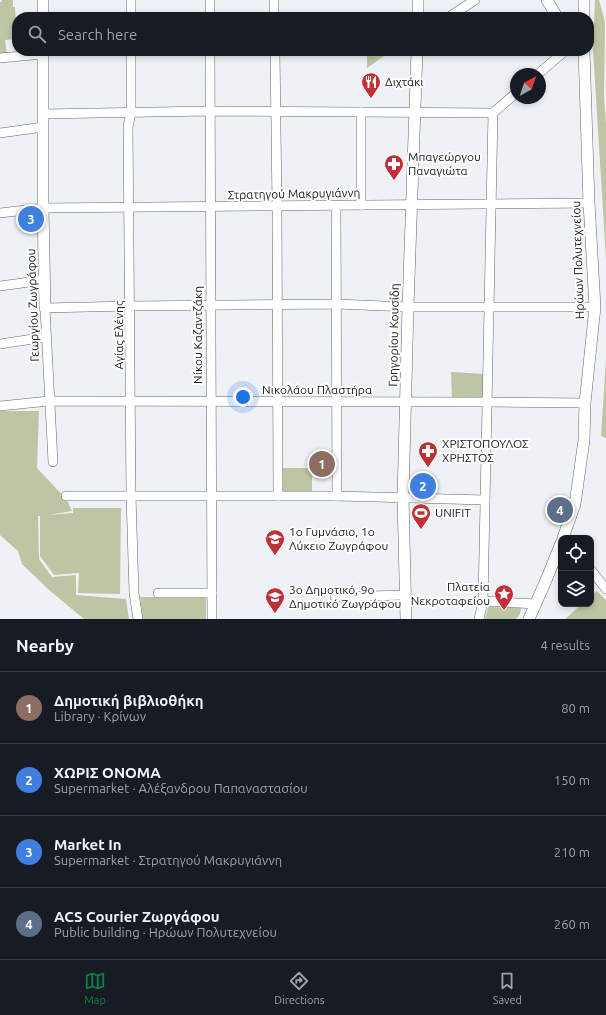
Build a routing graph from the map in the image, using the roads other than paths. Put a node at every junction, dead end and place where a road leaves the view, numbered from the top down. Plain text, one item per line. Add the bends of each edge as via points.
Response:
1 (43, 0) edge
2 (130, 0) edge
3 (210, 0) edge
4 (274, 0) edge
5 (418, 0) edge
6 (475, 0) edge
7 (547, 0) edge
8 (584, 0) edge
9 (43, 12) edge
10 (130, 12) edge
11 (210, 12) edge
12 (274, 12) edge
13 (418, 12) edge
14 (457, 12) edge
15 (554, 12) edge
16 (584, 12) edge
17 (14, 56) edge
18 (43, 56) edge
19 (130, 56) edge
20 (210, 56) edge
21 (275, 56) edge
22 (417, 56) edge
23 (559, 56) edge
24 (583, 56) edge
25 (0, 58) edge
26 (545, 68) edge
27 (510, 98) edge
28 (209, 112) junction
29 (275, 112) junction
30 (361, 112) junction
31 (415, 112) junction
32 (130, 113) junction
33 (493, 113) junction
34 (43, 114) junction
35 (43, 127) junction
36 (0, 133) edge
37 (589, 202) junction
38 (411, 204) junction
39 (491, 204) junction
40 (277, 205) junction
41 (361, 205) junction
42 (336, 206) junction
43 (210, 207) junction
44 (43, 208) junction
45 (130, 208) junction
46 (0, 213) edge
47 (44, 280) junction
48 (0, 286) edge
49 (336, 304) junction
50 (277, 305) junction
51 (130, 306) junction
52 (210, 306) junction
53 (490, 306) junction
54 (408, 307) junction
55 (595, 307) junction
56 (45, 308) junction
57 (46, 337) junction
58 (0, 344) edge
59 (49, 401) junction
60 (131, 401) junction
61 (210, 402) junction
62 (279, 402) junction
63 (337, 402) junction
64 (406, 402) junction
65 (487, 402) junction
66 (585, 403) junction
67 (0, 406) edge
68 (53, 462) dead end
69 (66, 496) dead end
70 (131, 496) junction
71 (211, 496) junction
72 (278, 496) junction
73 (337, 496) junction
74 (403, 497) junction
75 (485, 500) junction
76 (564, 535) edge
77 (558, 550) edge
78 (592, 571) edge
79 (606, 589) edge
80 (158, 593) dead end
81 (212, 593) junction
82 (405, 595) junction
83 (335, 597) dead end
84 (483, 601) junction
85 (536, 604) junction
86 (138, 619) edge
87 (212, 619) edge
88 (406, 619) edge
89 (479, 619) edge
90 (528, 619) edge

1 - 9 street
2 - 10 street
3 - 11 street
4 - 12 street
5 - 13 street
6 - 14 street
7 - 15 street
8 - 16 street
17 - 25 street
18 - 34 street, Γεωργίου Ζωγράφου
19 - 32 street, Αγίας Ελένης
20 - 28 street, Νίκου Καζαντζάκη
21 - 29 street
22 - 31 street, Γρηγορίου Κουσίδη
23 - 26 street
24 - 37 street, Ηρώων Πολυτεχνείου
27 - 33 street
28 - 29 street
28 - 32 street
28 - 43 street, Νίκου Καζαντζάκη
29 - 30 street
29 - 40 street
30 - 31 street
30 - 41 street
31 - 33 street
31 - 38 street, Γρηγορίου Κουσίδη
32 - 34 street
32 - 45 street, Αγίας Ελένης
33 - 39 street
34 - 35 street, Γεωργίου Ζωγράφου
35 - 36 street
35 - 44 street, Γεωργίου Ζωγράφου
37 - 39 street, Στρατηγού Μακρυγιάννη
37 - 55 street, Ηρώων Πολυτεχνείου
38 - 39 street, Στρατηγού Μακρυγιάννη
38 - 41 street, Στρατηγού Μακρυγιάννη
38 - 54 street, Γρηγορίου Κουσίδη
39 - 53 street
40 - 42 street, Στρατηγού Μακρυγιάννη
40 - 43 street, Στρατηγού Μακρυγιάννη
40 - 50 street
41 - 42 street, Στρατηγού Μακρυγιάννη
42 - 49 street
43 - 45 street, Στρατηγού Μακρυγιάννη
43 - 52 street, Νίκου Καζαντζάκη
44 - 45 street, Στρατηγού Μακρυγιάννη
44 - 46 street, Στρατηγού Μακρυγιάννη
44 - 47 street, Γεωργίου Ζωγράφου
45 - 51 street, Αγίας Ελένης
47 - 48 street
47 - 56 street, Γεωργίου Ζωγράφου
49 - 50 street
49 - 54 street
49 - 63 street
50 - 52 street
50 - 62 street
51 - 52 street
51 - 56 street
51 - 60 street, Αγίας Ελένης
52 - 61 street, Νίκου Καζαντζάκη
53 - 54 street
53 - 55 street
53 - 65 street
54 - 64 street, Γρηγορίου Κουσίδη
55 - 66 street, Ηρώων Πολυτεχνείου
56 - 57 street, Γεωργίου Ζωγράφου
57 - 58 street
57 - 59 street, Γεωργίου Ζωγράφου
59 - 60 street, Νικολάου Πλαστήρα
59 - 67 street, Νικολάου Πλαστήρα
59 - 68 street, Γεωργίου Ζωγράφου
60 - 61 street, Νικολάου Πλαστήρα
60 - 70 street, Αγίας Ελένης
61 - 62 street, Νικολάου Πλαστήρα
61 - 71 street, Νίκου Καζαντζάκη
62 - 63 street, Νικολάου Πλαστήρα
62 - 72 street
63 - 64 street, Νικολάου Πλαστήρα
63 - 73 street
64 - 65 street, Νικολάου Πλαστήρα
64 - 74 street, Γρηγορίου Κουσίδη
65 - 66 street, Νικολάου Πλαστήρα
65 - 75 street
66 - 76 street, Ηρώων Πολυτεχνείου via 584,440 575,504
69 - 70 street
70 - 71 street
70 - 86 street, Αγίας Ελένης via 134,593
71 - 72 street
71 - 81 street, Νίκου Καζαντζάκη
72 - 73 street
73 - 74 street
74 - 75 street
74 - 82 street, Γρηγορίου Κουσίδη
75 - 84 street
77 - 85 street
78 - 79 street
80 - 81 street
81 - 87 street, Νίκου Καζαντζάκη
82 - 83 street
82 - 88 street, Γρηγορίου Κουσίδη
84 - 85 street
84 - 89 street
85 - 90 street

